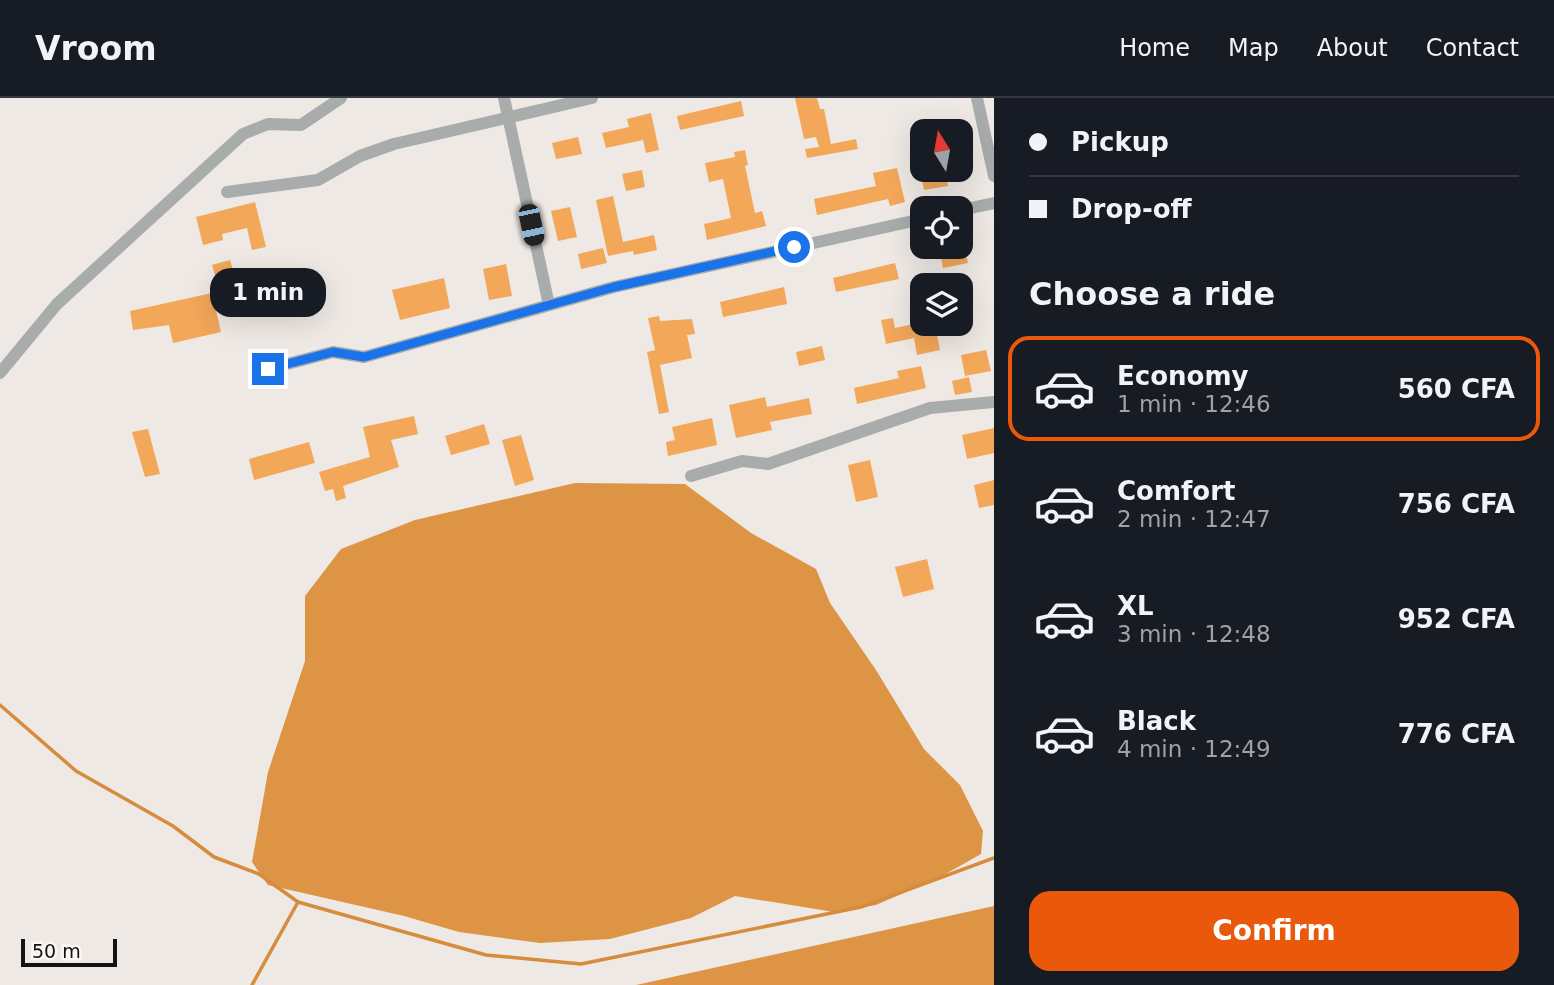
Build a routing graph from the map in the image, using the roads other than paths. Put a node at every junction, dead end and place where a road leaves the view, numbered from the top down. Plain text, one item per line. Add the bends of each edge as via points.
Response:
1 (341, 98) edge
2 (504, 98) edge
3 (592, 98) edge
4 (976, 98) edge
5 (508, 118) junction
6 (994, 176) edge
7 (227, 192) dead end
8 (994, 203) edge
9 (973, 207) edge
10 (910, 222) edge
11 (549, 305) junction
12 (268, 369) dead end
13 (0, 373) edge
14 (994, 402) edge
15 (691, 477) dead end

1 - 13 street via 302,125 268,124 243,134 57,304
2 - 5 street
3 - 5 street
4 - 6 street
5 - 7 street via 394,144 360,156 318,180
5 - 11 street
8 - 9 street
10 - 11 street
11 - 12 street via 364,357 333,352
14 - 15 street via 930,408 768,464 742,461

